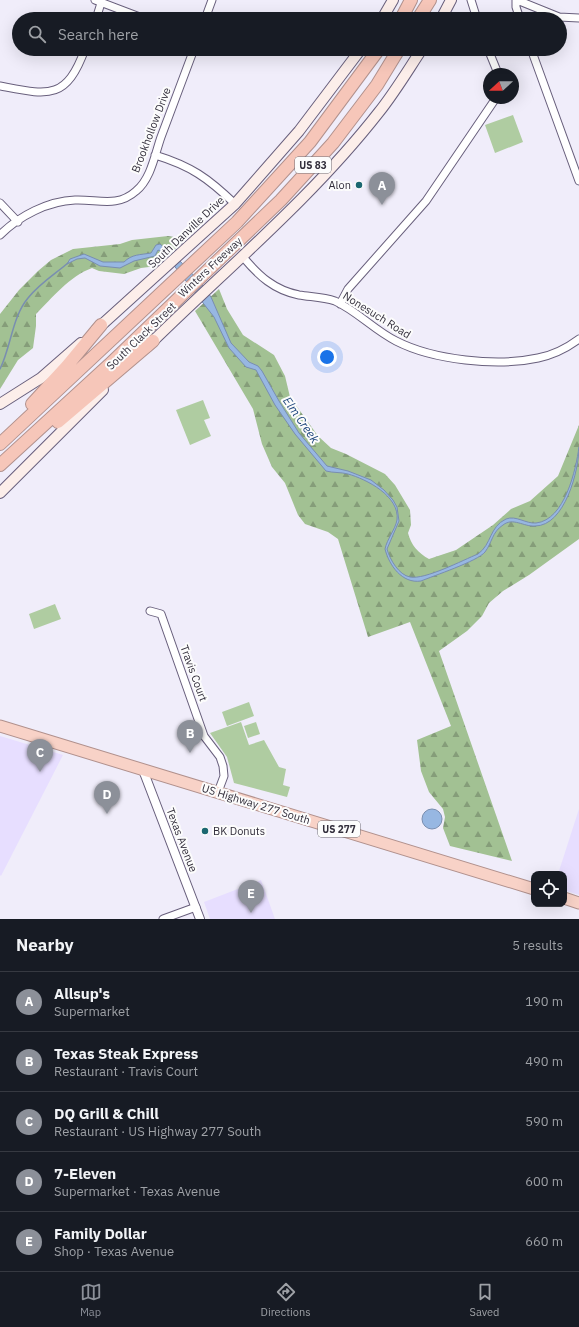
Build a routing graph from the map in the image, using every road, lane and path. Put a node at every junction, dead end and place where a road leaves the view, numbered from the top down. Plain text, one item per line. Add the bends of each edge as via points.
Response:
1 (212, 0) edge
2 (393, 0) edge
3 (410, 0) edge
4 (430, 0) edge
5 (451, 0) edge
6 (470, 0) edge
7 (517, 0) edge
8 (98, 1) edge
9 (97, 12) edge
10 (127, 12) edge
11 (208, 12) edge
12 (386, 12) edge
13 (404, 12) edge
14 (422, 12) edge
15 (444, 12) edge
16 (474, 12) edge
17 (518, 12) edge
18 (547, 12) edge
19 (567, 17) edge
20 (579, 18) edge
21 (82, 56) edge
22 (191, 56) edge
23 (356, 56) edge
24 (374, 56) edge
25 (395, 56) edge
26 (417, 56) edge
27 (491, 56) edge
28 (534, 56) edge
29 (495, 68) edge
30 (0, 86) edge
31 (492, 104) edge
32 (155, 155) junction
33 (579, 181) edge
34 (0, 203) edge
35 (235, 204) junction
36 (18, 222) junction
37 (0, 235) edge
38 (242, 257) junction
39 (340, 304) junction
40 (101, 325) junction
41 (579, 339) edge
42 (153, 341) junction
43 (0, 404) edge
44 (0, 434) edge
45 (0, 444) edge
46 (0, 466) edge
47 (0, 469) edge
48 (0, 493) edge
49 (150, 611) dead end
50 (0, 726) edge
51 (144, 770) junction
52 (218, 792) junction
53 (531, 888) edge
54 (567, 899) edge
55 (579, 903) edge
56 (196, 907) junction
57 (163, 919) edge
58 (200, 919) edge

1 - 11 street
2 - 12 main road
3 - 13 highway
4 - 14 highway
5 - 15 main road
6 - 16 street
7 - 17 street
7 - 18 street
8 - 9 street
8 - 10 street
19 - 20 street
21 - 30 street via 70,81 58,90 38,92
22 - 32 street, Brookhollow Drive
23 - 35 main road, South Danville Drive via 299,131
24 - 45 highway, Winters Freeway / US 83 via 310,142 237,222
25 - 46 highway, Winters Freeway / US 83 via 377,85 333,143 281,200
26 - 38 main road, South Clack Street via 380,111 324,176
27 - 29 street
28 - 33 street
31 - 39 street via 426,201 348,289
32 - 35 street via 181,163 201,174
32 - 36 street, Brookhollow Drive via 142,184 126,199 114,202 58,202 31,212
34 - 36 street
35 - 40 main road, South Danville Drive
36 - 37 street, Brookhollow Drive
38 - 39 street, Nonesuch Road via 267,283 277,289
38 - 42 main road, South Clack Street
39 - 41 street, Nonesuch Road via 394,341 446,358 498,361 538,358 554,354
40 - 43 main road, South Danville Drive via 41,378
40 - 44 highway via 67,366
42 - 47 highway
42 - 48 main road, South Clack Street
49 - 52 street, Travis Court via 161,614 204,736 220,756 224,776
50 - 51 highway, US Highway 277 South / US 277
51 - 52 highway, US Highway 277 South / US 277
51 - 56 street, Texas Avenue
52 - 53 highway, US Highway 277 South / US 277
54 - 55 highway
56 - 57 street
56 - 58 street, Texas Avenue

